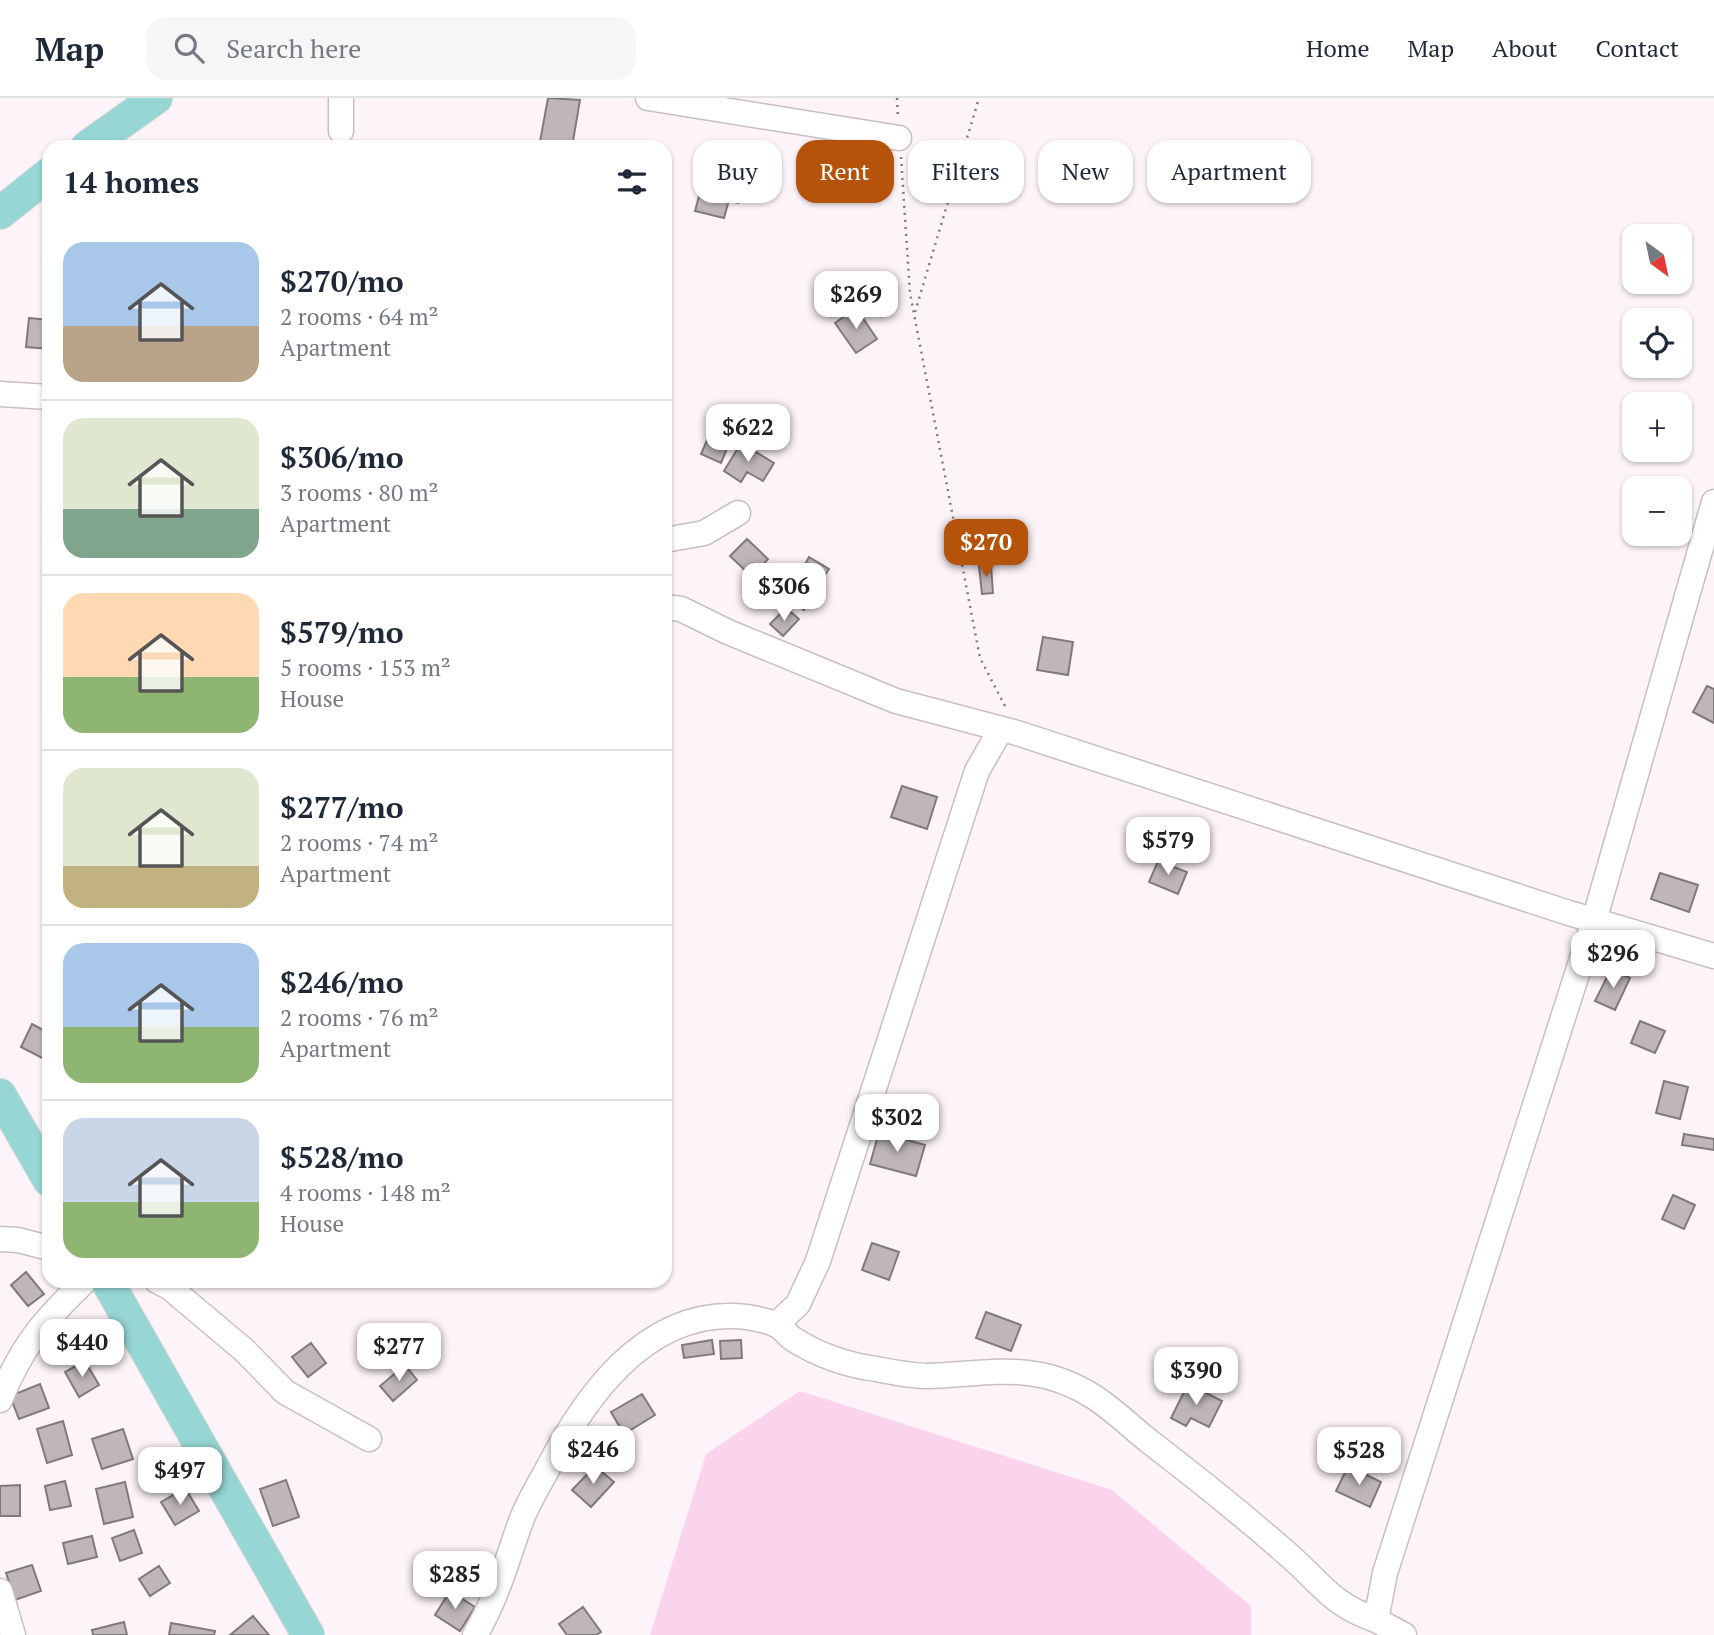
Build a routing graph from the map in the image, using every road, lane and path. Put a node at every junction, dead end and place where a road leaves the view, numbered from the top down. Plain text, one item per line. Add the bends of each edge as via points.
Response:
1 (156, 98) edge
2 (341, 98) edge
3 (648, 98) edge
4 (897, 98) edge
5 (979, 98) edge
6 (341, 131) dead end
7 (900, 138) junction
8 (97, 140) edge
9 (42, 180) edge
10 (0, 213) edge
11 (914, 316) junction
12 (0, 394) edge
13 (42, 397) edge
14 (1714, 502) edge
15 (738, 513) dead end
16 (672, 539) edge
17 (672, 608) edge
18 (1009, 731) junction
19 (1594, 921) junction
20 (1714, 956) edge
21 (0, 1096) edge
22 (39, 1146) edge
23 (0, 1239) edge
24 (42, 1246) edge
25 (78, 1288) edge
26 (111, 1288) edge
27 (170, 1288) edge
28 (776, 1325) junction
29 (0, 1401) edge
30 (369, 1438) dead end
31 (0, 1591) edge
32 (1376, 1619) junction
33 (12, 1635) edge
34 (308, 1635) edge
35 (475, 1635) edge
36 (1404, 1635) edge

1 - 8 main road
2 - 6 street
3 - 7 street
4 - 7 path
5 - 11 path
7 - 11 path
9 - 10 main road
11 - 18 path via 980,658
12 - 13 street
14 - 19 street
15 - 16 street via 704,533
17 - 18 street via 896,701
18 - 19 street
18 - 28 street via 977,771 818,1261 798,1304
19 - 20 street
19 - 32 street via 1393,1547
21 - 22 main road
23 - 24 street
25 - 29 street via 32,1336 15,1362
26 - 34 main road
27 - 30 street via 244,1350 285,1392
28 - 32 street via 829,1358 871,1369 926,1376 1006,1371 1046,1374 1073,1386 1096,1398 1209,1489 1293,1559 1332,1599
28 - 35 street via 737,1315 699,1318 630,1355 597,1389 565,1436 527,1509 498,1591
31 - 33 street
32 - 36 street

